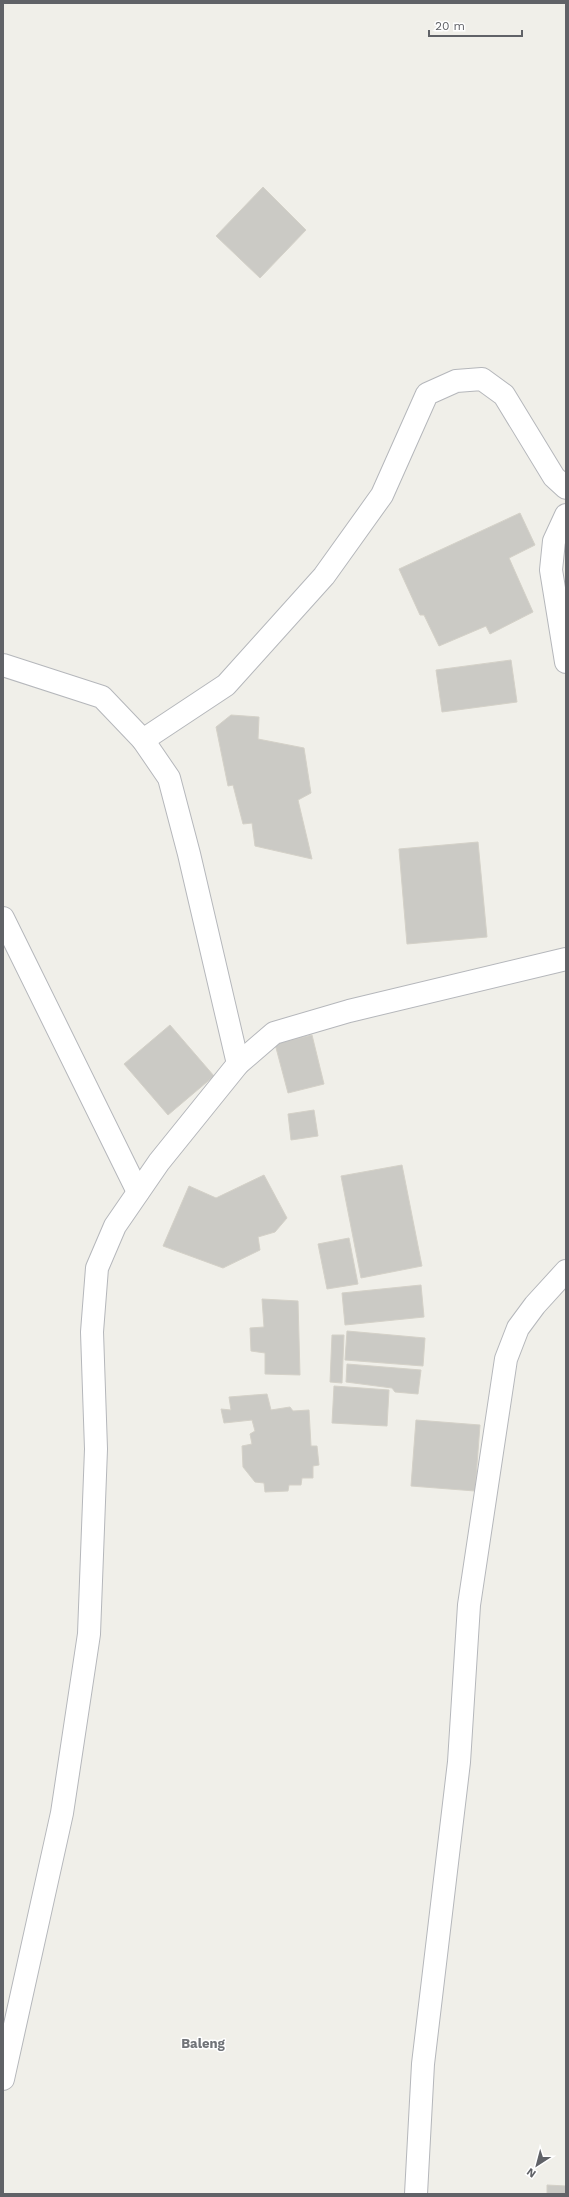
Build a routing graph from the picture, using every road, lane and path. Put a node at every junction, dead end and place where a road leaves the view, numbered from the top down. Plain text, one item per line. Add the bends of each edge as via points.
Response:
1 (566, 488) edge
2 (566, 514) edge
3 (566, 662) edge
4 (3, 665) edge
5 (143, 740) junction
6 (3, 918) edge
7 (566, 959) edge
8 (238, 1064) junction
9 (138, 1192) junction
10 (566, 1271) edge
11 (3, 2079) edge
12 (416, 2194) edge

1 - 5 street via 554,477 504,395 482,379 456,381 427,394 382,495 324,576 226,685
2 - 3 street via 554,541 551,570
4 - 5 street via 102,697
5 - 8 street via 169,778
6 - 9 street
7 - 8 street via 357,1009 274,1033
8 - 9 street
9 - 11 street via 115,1226 97,1268 92,1332 96,1449 89,1634 62,1813
10 - 12 street via 518,1328 506,1359 470,1605 459,1762 423,2064

